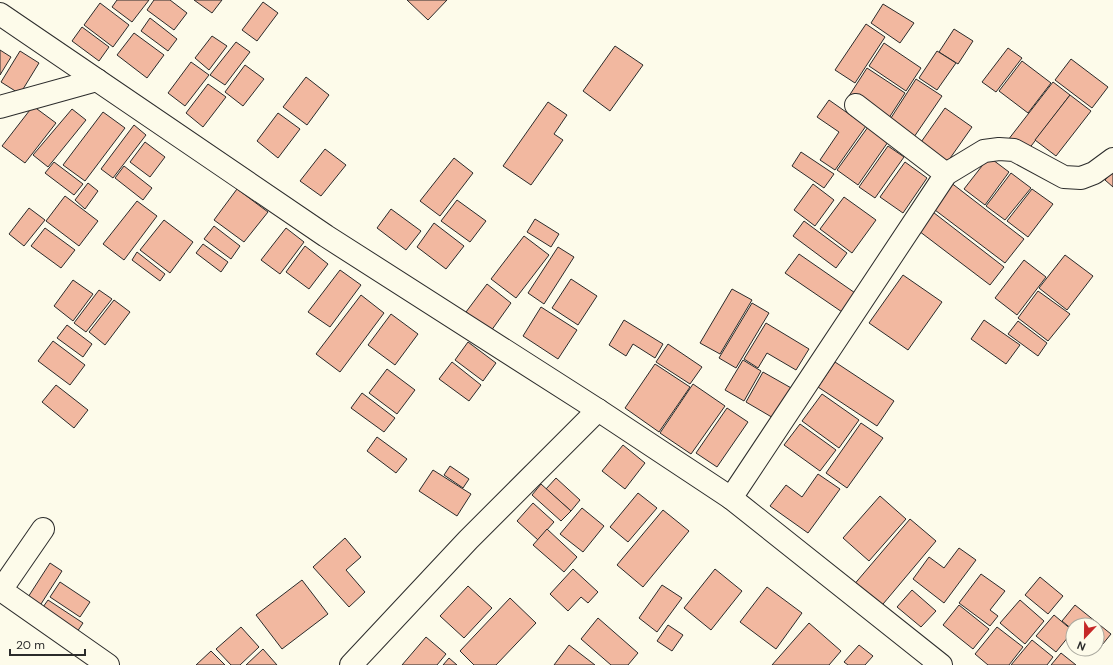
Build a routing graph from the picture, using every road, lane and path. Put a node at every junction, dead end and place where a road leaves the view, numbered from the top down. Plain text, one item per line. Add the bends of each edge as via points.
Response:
1 (0, 14) edge
2 (97, 80) junction
3 (856, 105) dead end
4 (0, 107) edge
5 (1113, 159) edge
6 (946, 174) junction
7 (598, 410) junction
8 (731, 498) junction
9 (43, 529) dead end
10 (4, 601) edge
11 (108, 665) edge
12 (351, 665) edge
13 (941, 665) edge

1 - 2 street
2 - 4 street
2 - 7 street via 326,236
3 - 6 street
5 - 6 street via 1094,173 1081,178 1064,177 1014,150 999,149 984,151
6 - 8 street
7 - 8 street
7 - 12 street via 452,557
8 - 13 street
9 - 10 street via 1,590
10 - 11 street

